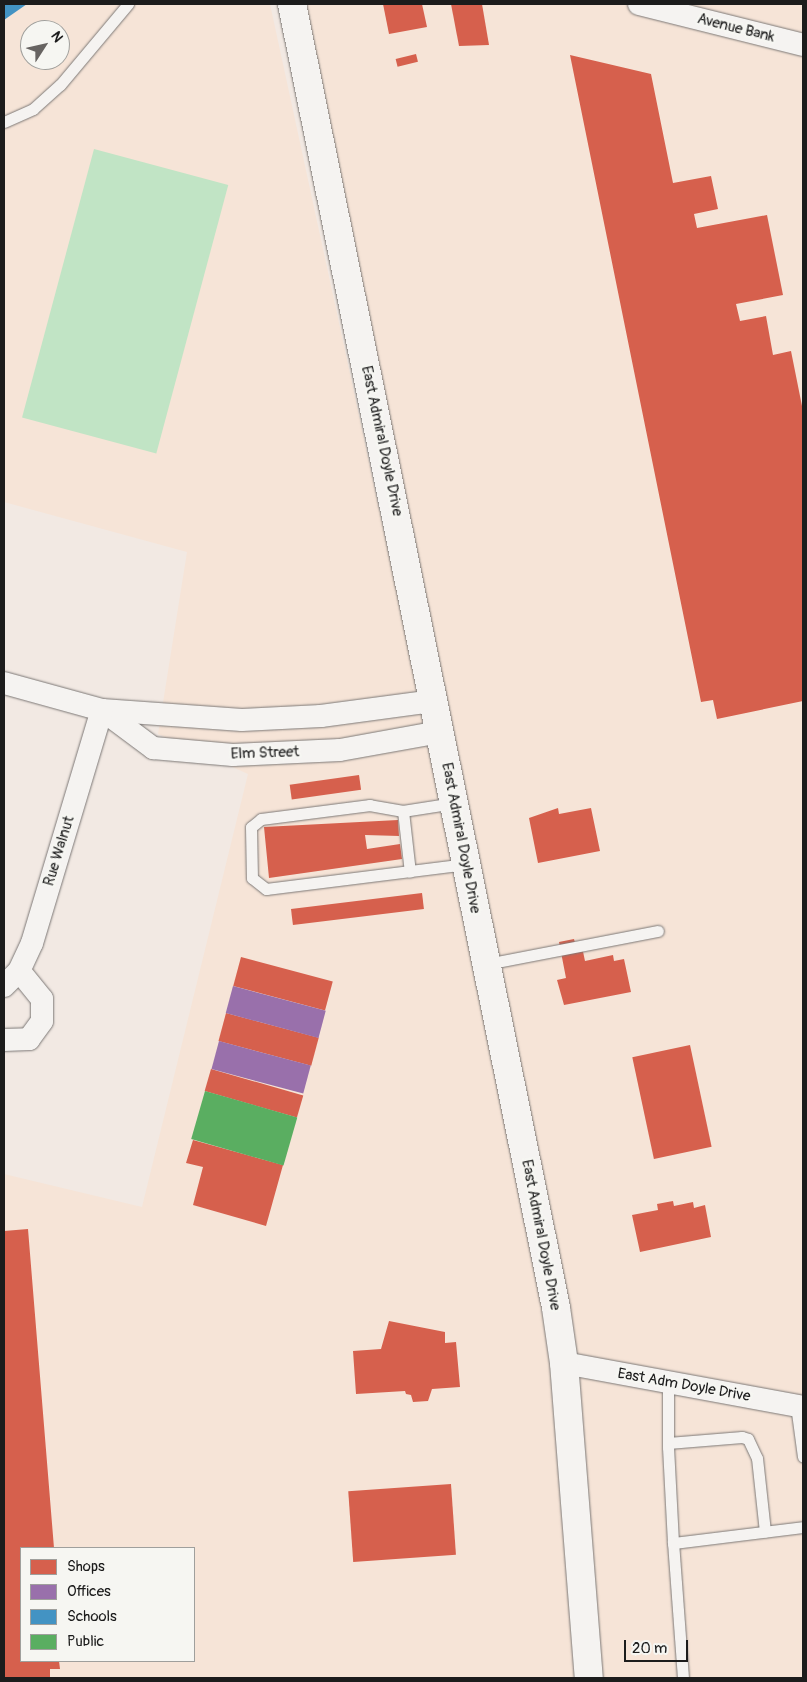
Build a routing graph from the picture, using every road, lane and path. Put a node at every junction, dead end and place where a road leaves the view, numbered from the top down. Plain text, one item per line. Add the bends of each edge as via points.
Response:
1 (128, 4) edge
2 (292, 4) edge
3 (639, 4) edge
4 (803, 45) edge
5 (4, 122) edge
6 (4, 683) edge
7 (434, 700) junction
8 (102, 710) junction
9 (440, 732) junction
10 (454, 803) junction
11 (402, 812) junction
12 (466, 864) junction
13 (410, 872) junction
14 (658, 931) dead end
15 (486, 964) junction
16 (11, 979) edge
17 (4, 1040) edge
18 (564, 1363) junction
19 (668, 1382) junction
20 (799, 1406) edge
21 (668, 1443) junction
22 (803, 1457) edge
23 (803, 1527) edge
24 (765, 1532) junction
25 (673, 1542) junction
26 (588, 1678) edge
27 (683, 1678) edge

1 - 5 lane via 60,85 32,109
2 - 7 main road, East Admiral Doyle Drive
3 - 4 street, Avenue Bank
6 - 8 street, Elm Street
7 - 8 street, Elm Street via 321,716 242,720
7 - 9 main road, East Admiral Doyle Drive
8 - 9 street, Elm Street via 152,748 233,755 340,750
8 - 16 street, Rue Walnut via 32,943
9 - 10 main road, East Admiral Doyle Drive
10 - 11 lane
10 - 12 main road, East Admiral Doyle Drive
11 - 13 lane
11 - 13 lane via 370,805 261,819 250,827 252,878 266,889
12 - 13 lane
12 - 15 main road, East Admiral Doyle Drive
14 - 15 lane
15 - 18 main road, East Admiral Doyle Drive via 540,1218
16 - 17 street via 42,999 42,1021 29,1038
18 - 19 street, East Adm Doyle Drive
18 - 26 main road, East Admiral Doyle Drive
19 - 20 street, East Adm Doyle Drive
19 - 21 lane
20 - 22 lane
21 - 24 lane via 742,1437 748,1440 757,1458
21 - 25 lane
23 - 24 lane
24 - 25 lane
25 - 27 lane

